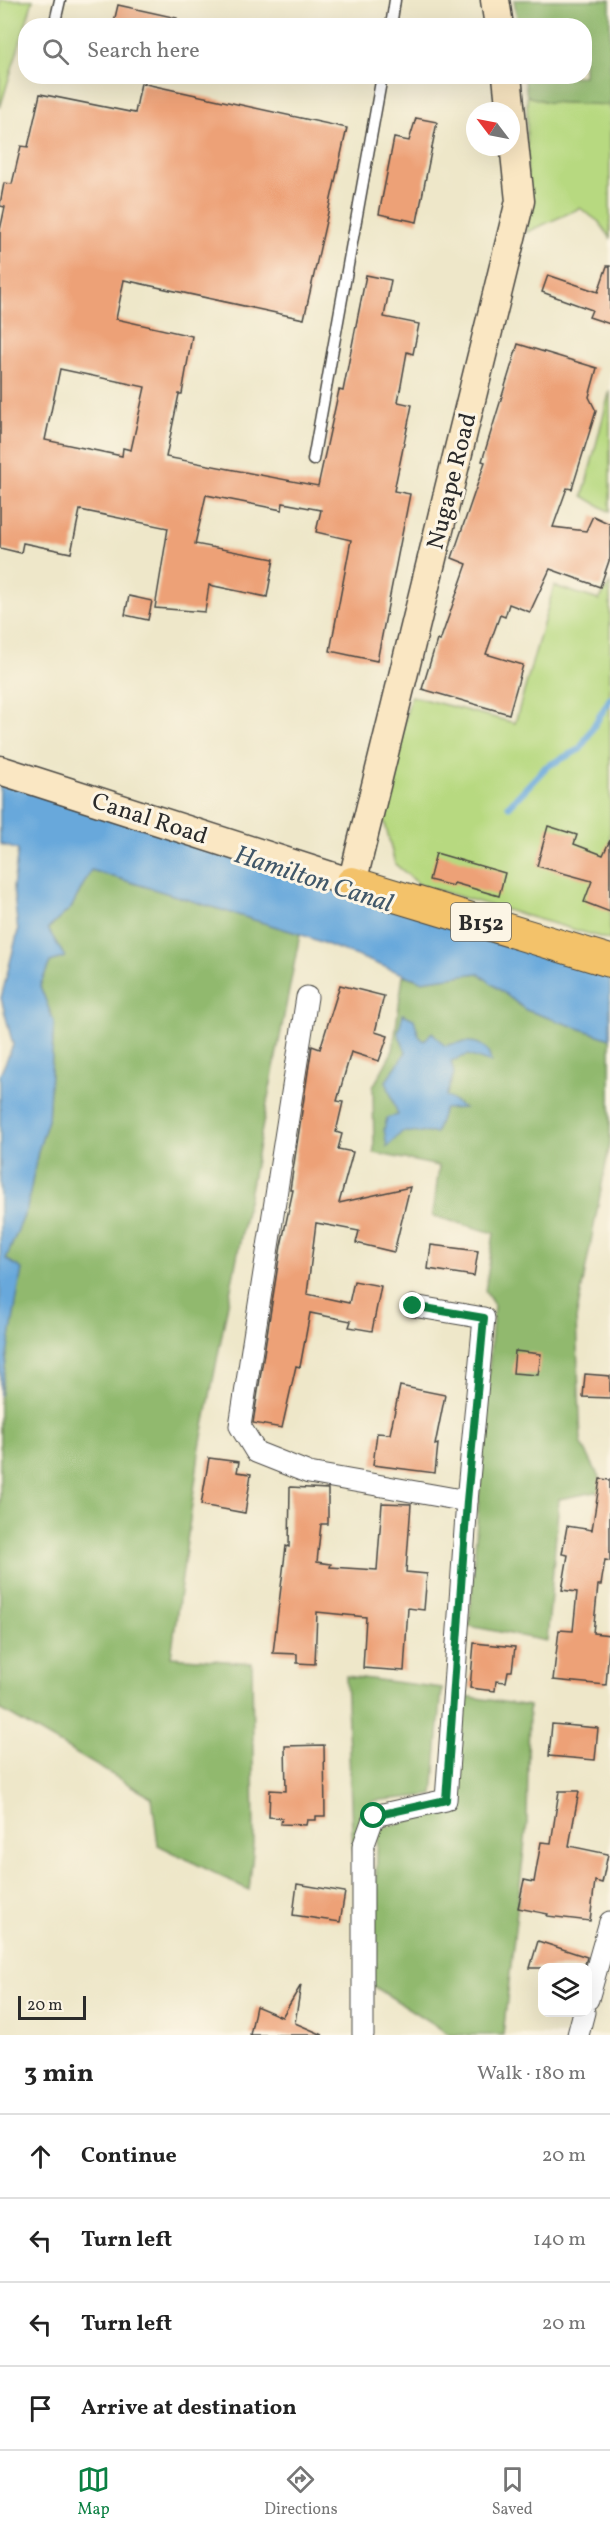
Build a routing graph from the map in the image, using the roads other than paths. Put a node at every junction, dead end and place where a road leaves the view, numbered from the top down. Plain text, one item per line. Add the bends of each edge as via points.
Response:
1 (60, 0) edge
2 (395, 0) edge
3 (495, 0) edge
4 (56, 18) edge
5 (392, 18) edge
6 (498, 18) edge
7 (381, 84) edge
8 (508, 84) edge
9 (313, 460) dead end
10 (0, 770) edge
11 (352, 883) junction
12 (610, 961) edge
13 (307, 997) dead end
14 (413, 1306) dead end
15 (467, 1501) junction
16 (610, 1922) edge
17 (592, 1985) edge
18 (583, 2017) edge
19 (363, 2035) edge
20 (578, 2035) edge

1 - 4 lane
2 - 5 lane
3 - 6 main road
7 - 9 lane
8 - 11 main road, Nugape Road via 520,201
10 - 11 main road, Canal Road
11 - 12 main road, Canal Road / B152
13 - 15 street via 240,1426 256,1452 309,1473
14 - 15 street via 484,1318
15 - 19 street via 446,1800 374,1816 363,1846
16 - 17 street
18 - 20 street

